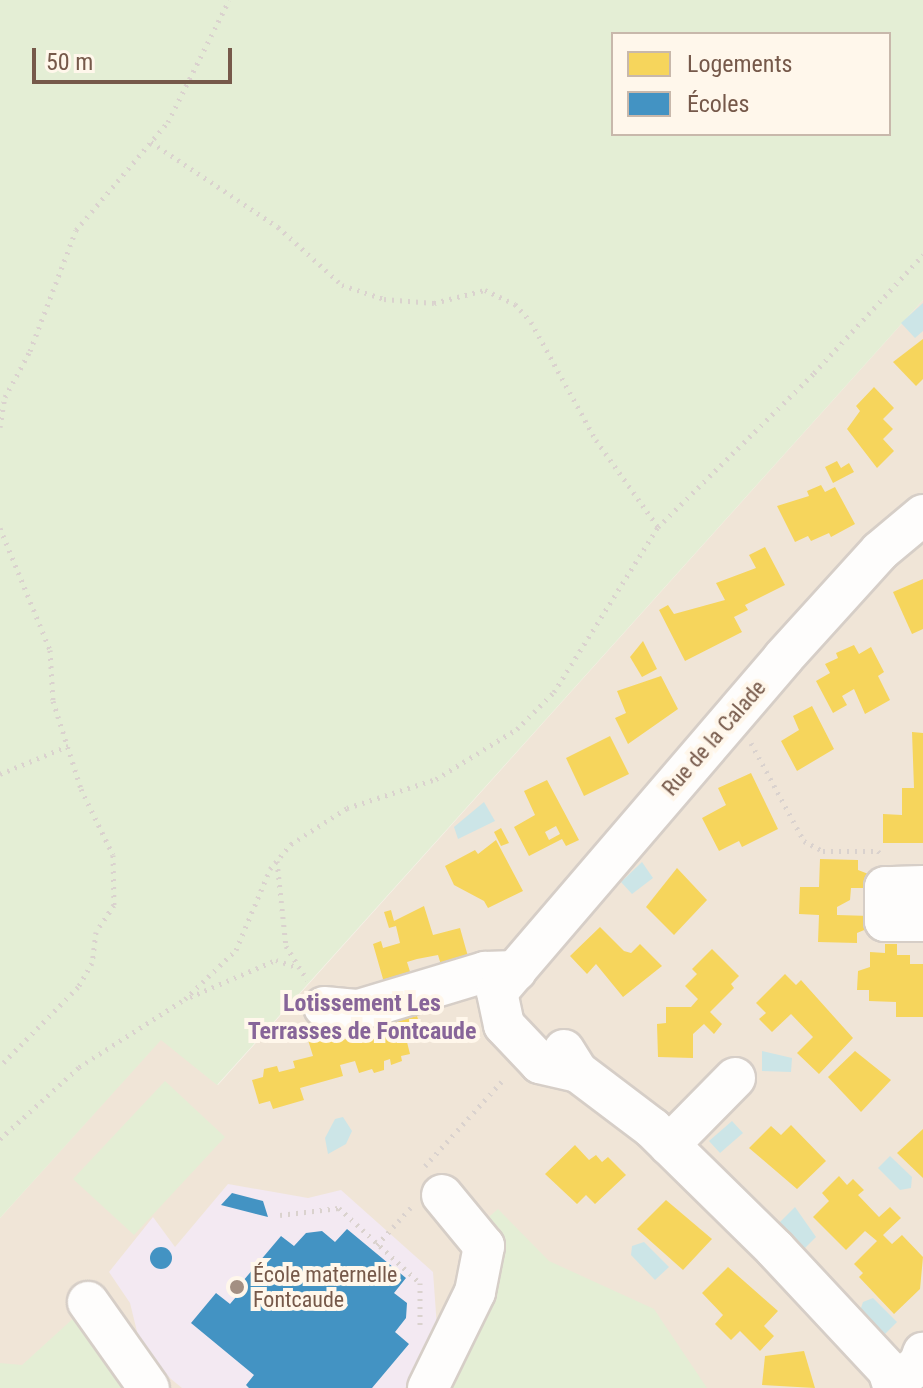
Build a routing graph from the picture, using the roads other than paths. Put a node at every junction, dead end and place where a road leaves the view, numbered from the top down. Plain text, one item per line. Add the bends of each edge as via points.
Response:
1 (923, 515) edge
2 (907, 886) edge
3 (923, 921) edge
4 (516, 971) junction
5 (324, 1007) road end
6 (735, 1078) dead end
7 (669, 1145) junction
8 (427, 1188) road end
9 (88, 1302) dead end
10 (923, 1353) edge
11 (894, 1386) edge
12 (149, 1388) edge
13 (428, 1388) edge

1 - 4 street, Rue de la Calade via 880,551
2 - 3 street via 885,887 885,921
4 - 5 street via 485,972 359,1010
4 - 7 street via 518,991 530,1014 570,1055 578,1072
6 - 7 street
7 - 11 street via 839,1316 888,1370
8 - 13 street via 484,1246 475,1292
9 - 12 street
10 - 11 street via 919,1364

